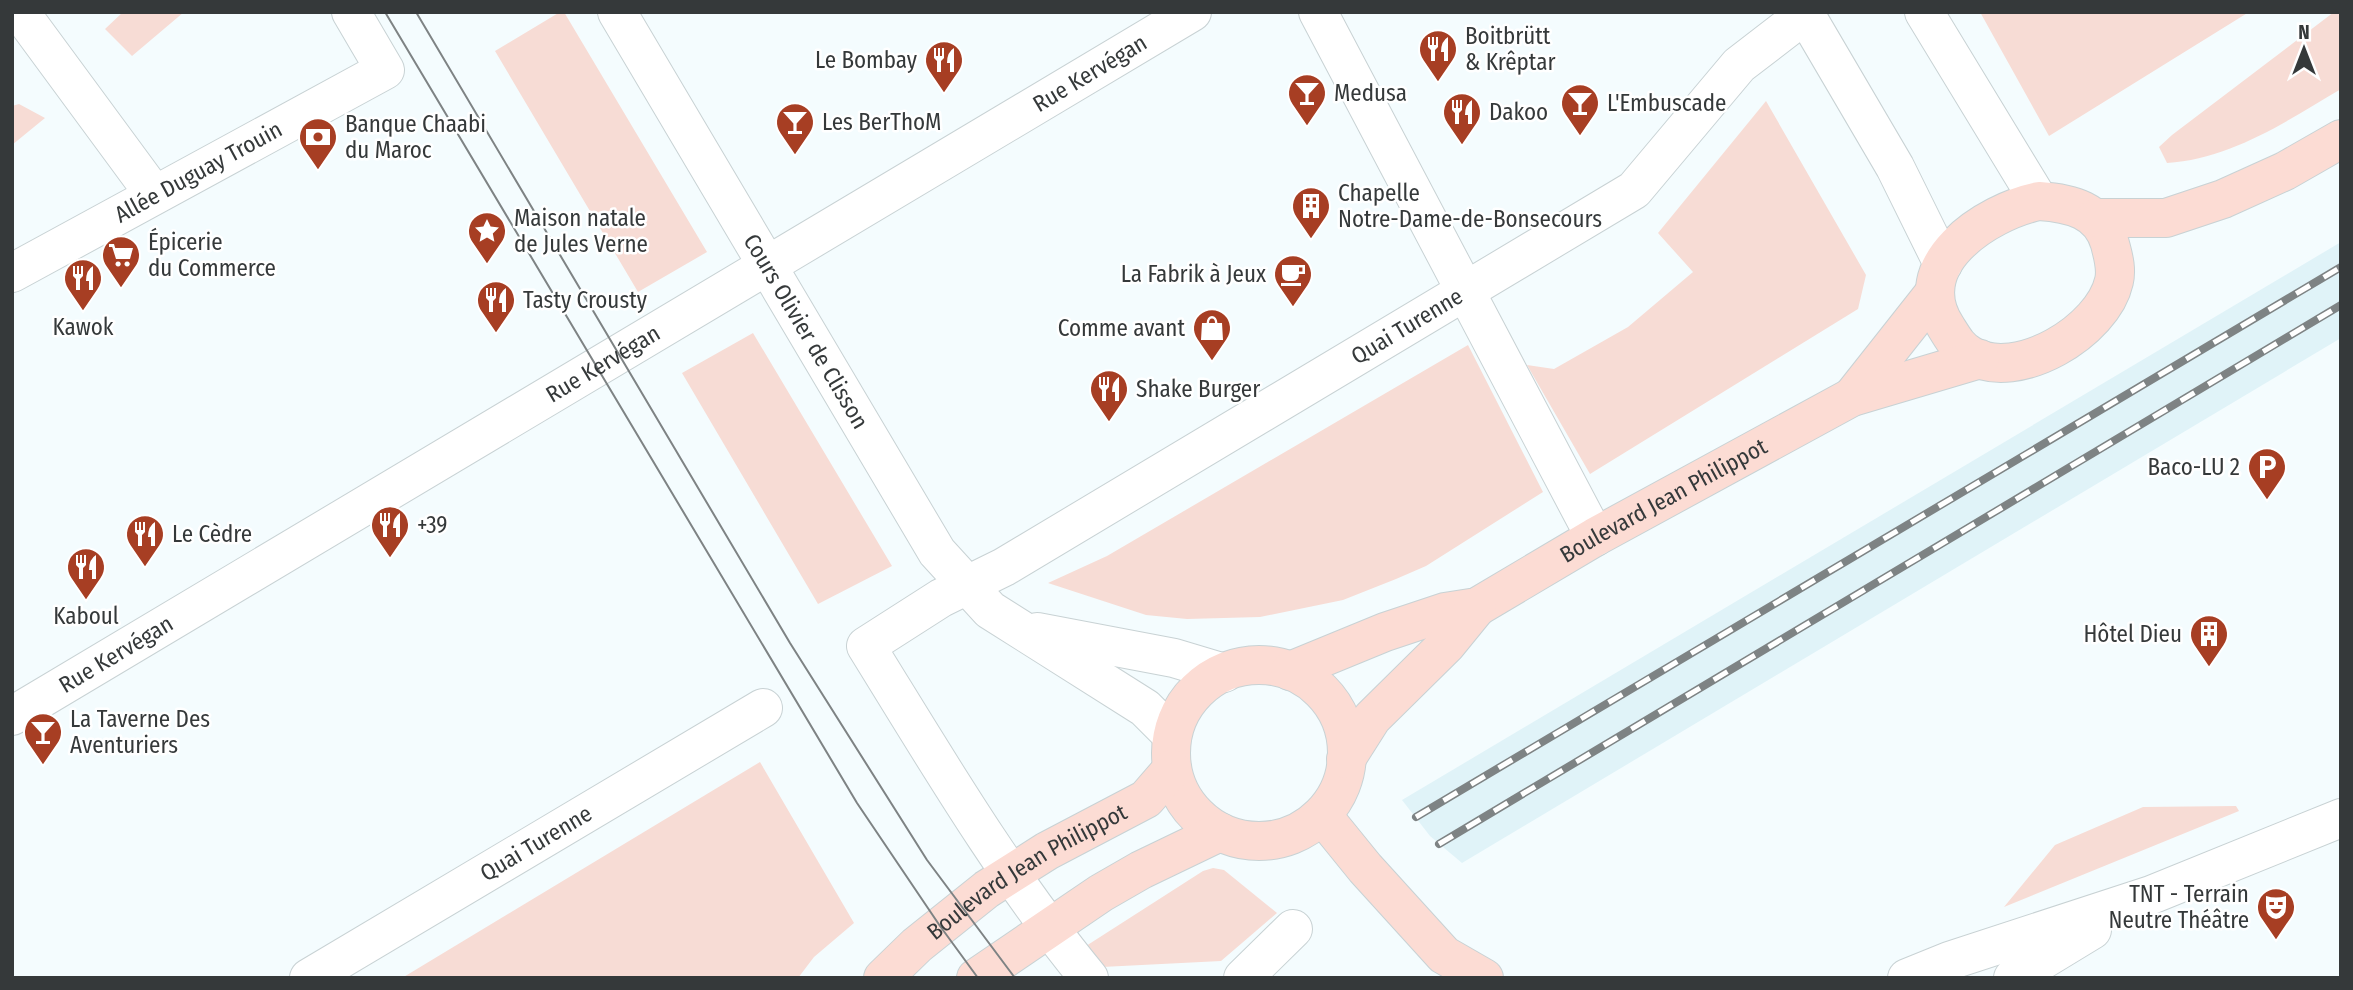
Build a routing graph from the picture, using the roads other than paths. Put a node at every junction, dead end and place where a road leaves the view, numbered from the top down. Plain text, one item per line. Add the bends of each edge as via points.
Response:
1 (20, 12) edge
2 (351, 12) edge
3 (617, 12) edge
4 (1192, 12) edge
5 (1318, 12) edge
6 (1924, 12) edge
7 (1806, 13) edge
8 (2341, 139) edge
9 (154, 194) junction
10 (2039, 201) junction
11 (2095, 218) junction
12 (2166, 218) junction
13 (2115, 263) junction
14 (766, 266) junction
15 (12, 273) edge
16 (1939, 278) junction
17 (1465, 289) junction
18 (1980, 359) junction
19 (1852, 397) junction
20 (1595, 537) junction
21 (966, 585) junction
22 (1477, 607) junction
23 (1018, 629) junction
24 (1290, 671) junction
25 (1224, 673) junction
26 (763, 708) dead end
27 (12, 716) edge
28 (1172, 752) junction
29 (1346, 759) junction
30 (1322, 815) junction
31 (2341, 818) edge
32 (1220, 832) junction
33 (1003, 861) junction
34 (2151, 895) junction
35 (1049, 927) junction
36 (1293, 929) dead end
37 (309, 978) edge
38 (883, 978) edge
39 (976, 978) edge
40 (1089, 978) edge
41 (1243, 978) edge
42 (1484, 978) edge
43 (1907, 978) edge
44 (2013, 978) edge

1 - 9 street
2 - 9 street, Allée Duguay Trouin via 385,70
3 - 14 street, Cours Olivier de Clisson
4 - 14 street, Rue Kervégan
5 - 17 street
6 - 10 street
7 - 16 street via 1895,167
7 - 17 street, Quai Turenne via 1739,65 1634,190
8 - 12 main road via 2275,176
9 - 15 street, Allée Duguay Trouin
10 - 11 main road via 2061,202
10 - 16 main road via 2009,210 1962,238
11 - 12 main road
11 - 13 main road via 2108,236
12 - 13 main road
13 - 18 main road via 2113,284 2102,308 2085,327 2023,360
14 - 21 street, Cours Olivier de Clisson via 923,531
14 - 27 street, Rue Kervégan
16 - 18 main road via 1937,314 1960,349
16 - 19 main road, Boulevard Jean Philippot
17 - 20 street
17 - 21 street, Quai Turenne via 1004,567
18 - 19 main road, Boulevard Jean Philippot
19 - 20 main road, Boulevard Jean Philippot
20 - 22 main road, Boulevard Jean Philippot
21 - 23 street, Cours Olivier de Clisson via 990,610
21 - 33 street, Quai Turenne via 866,646
22 - 24 main road, Boulevard Jean Philippot via 1445,612 1385,632
22 - 29 main road, Boulevard Jean Philippot via 1446,645 1372,718
23 - 25 street, Cours Olivier de Clisson via 1174,658
23 - 28 street, Cours Olivier de Clisson via 1145,708
24 - 25 main road via 1264,665
24 - 29 main road via 1318,688 1333,706 1345,737
25 - 28 main road via 1191,697 1176,722
26 - 37 street, Quai Turenne
28 - 32 main road via 1176,784 1194,813
28 - 33 main road, Boulevard Jean Philippot via 1146,799 1047,851
29 - 30 main road via 1339,790
30 - 32 main road via 1278,839 1254,841
30 - 42 main road via 1444,955
31 - 34 street
32 - 35 main road via 1141,870
33 - 35 street
33 - 38 main road, Boulevard Jean Philippot via 962,908
34 - 43 street
34 - 44 street
35 - 39 main road
35 - 40 street
36 - 41 street

